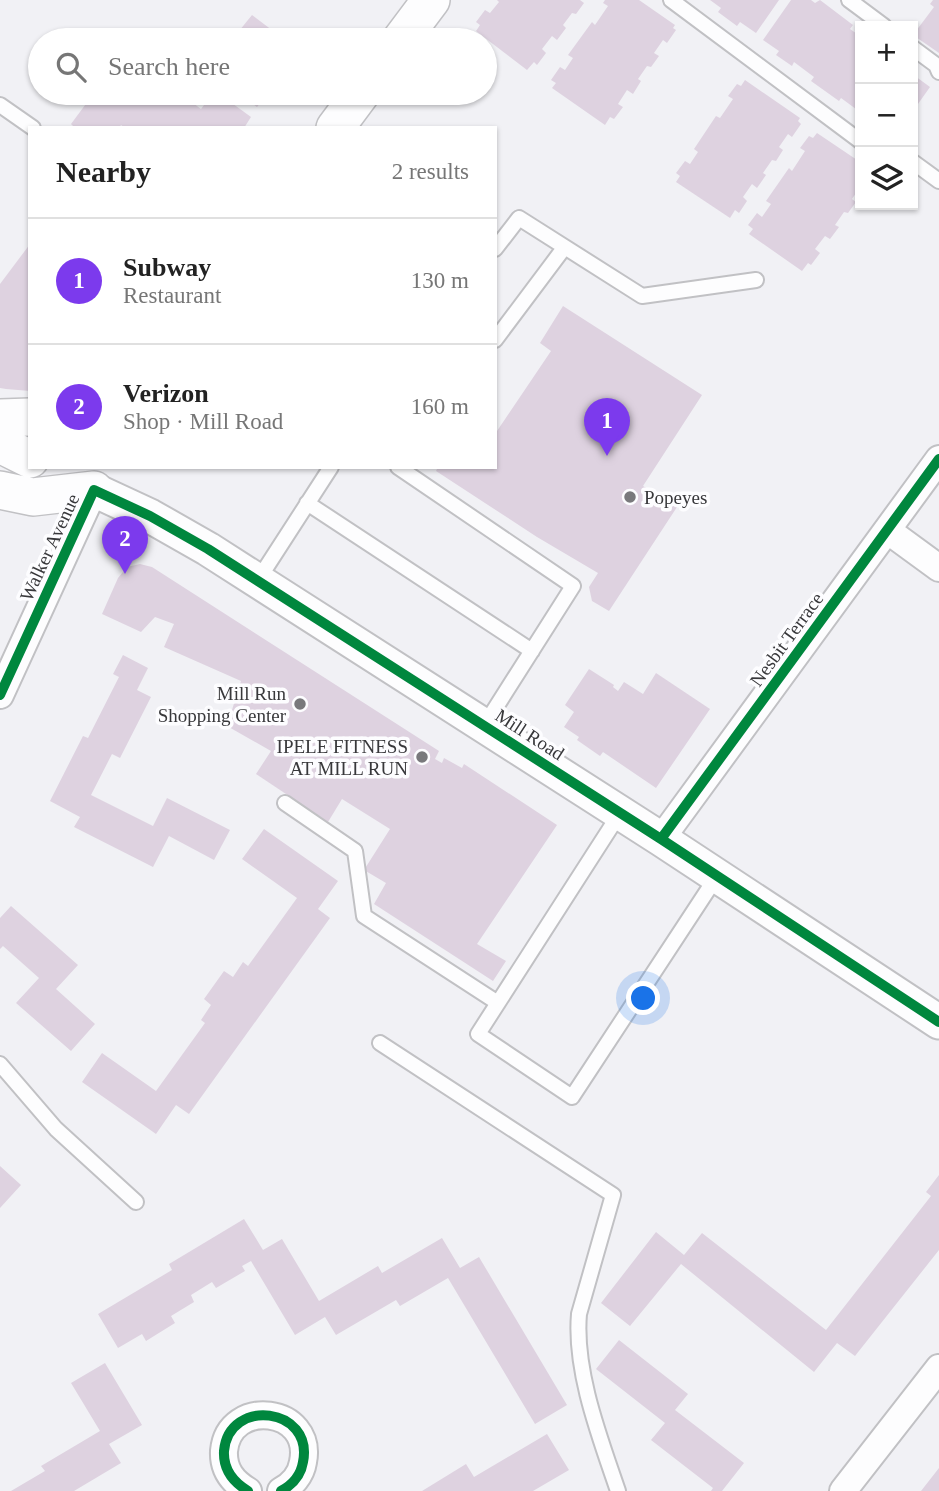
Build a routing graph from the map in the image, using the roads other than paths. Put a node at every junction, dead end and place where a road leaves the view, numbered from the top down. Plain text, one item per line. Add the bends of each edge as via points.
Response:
1 (431, 0) edge
2 (671, 0) edge
3 (849, 0) edge
4 (877, 21) edge
5 (410, 28) edge
6 (918, 52) edge
7 (939, 72) edge
8 (0, 105) edge
9 (352, 105) edge
10 (30, 126) edge
11 (336, 126) edge
12 (855, 137) edge
13 (918, 166) edge
14 (939, 181) edge
15 (497, 246) edge
16 (564, 248) junction
17 (756, 280) dead end
18 (497, 337) edge
19 (28, 417) edge
20 (0, 418) edge
21 (0, 444) edge
22 (28, 458) edge
23 (939, 459) edge
24 (57, 469) edge
25 (330, 469) edge
26 (401, 469) edge
27 (100, 478) edge
28 (0, 490) edge
29 (306, 503) junction
30 (887, 530) junction
31 (939, 568) edge
32 (258, 580) junction
33 (532, 651) junction
34 (0, 695) edge
35 (484, 726) junction
36 (285, 803) dead end
37 (620, 813) junction
38 (662, 839) junction
39 (717, 876) junction
40 (498, 1003) junction
41 (939, 1021) edge
42 (380, 1043) dead end
43 (0, 1064) edge
44 (136, 1202) dead end
45 (939, 1368) edge
46 (849, 1489) edge
47 (248, 1491) edge
48 (283, 1491) edge
49 (618, 1491) edge

1 - 5 main road
2 - 12 lane
3 - 4 lane
6 - 7 lane
8 - 10 lane
9 - 11 main road
13 - 14 lane
15 - 16 lane via 519,218
16 - 17 lane via 642,296
16 - 18 lane
19 - 20 main road
21 - 22 main road
23 - 30 street, Nesbit Terrace
24 - 27 main road
25 - 29 lane
26 - 33 lane via 573,586
27 - 28 main road via 33,497
27 - 32 street, Mill Road
27 - 34 street, Walker Avenue
29 - 32 lane
29 - 33 lane
30 - 31 street
30 - 38 street, Nesbit Terrace
32 - 35 street, Mill Road
33 - 35 lane
35 - 37 street, Mill Road
36 - 40 lane via 355,851 363,916
37 - 38 street, Mill Road
37 - 40 lane
38 - 39 street, Mill Road
39 - 40 lane via 572,1097 478,1034
39 - 41 street, Mill Road
42 - 49 lane via 613,1195 577,1330 588,1401
43 - 44 lane via 56,1129
45 - 46 street
47 - 48 street via 228,1473 224,1461 228,1436 247,1418 272,1415 296,1429 303,1441 302,1468

